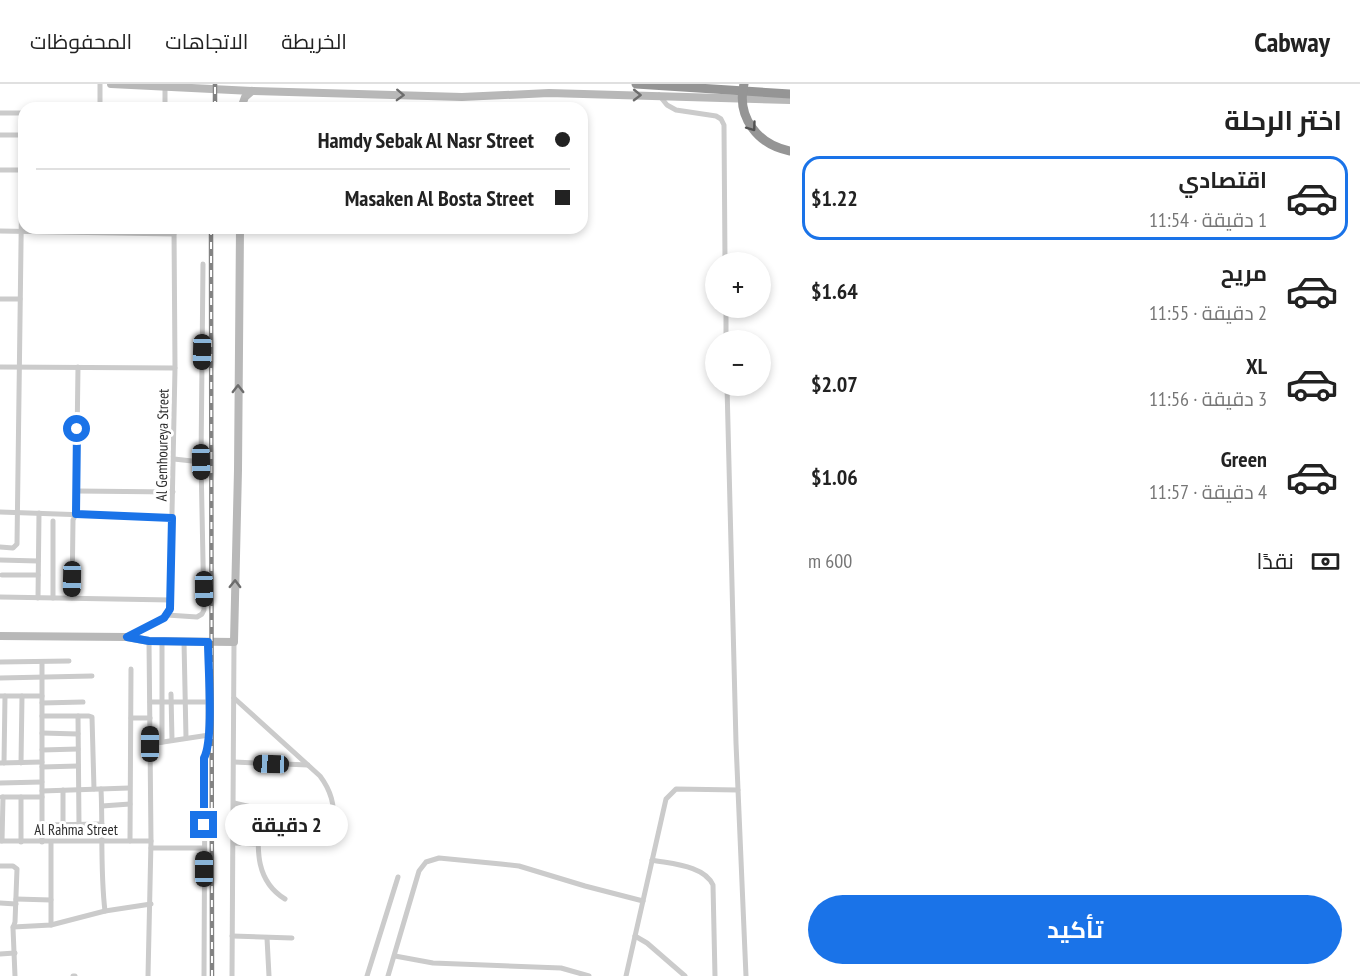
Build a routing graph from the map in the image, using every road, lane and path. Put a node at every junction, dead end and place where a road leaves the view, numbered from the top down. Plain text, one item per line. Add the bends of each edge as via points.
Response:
1 (100, 84) edge
2 (111, 84) edge
3 (636, 84) edge
4 (744, 84) edge
5 (165, 86) junction
6 (252, 91) junction
7 (790, 94) edge
8 (658, 95) junction
9 (790, 100) edge
10 (100, 102) edge
11 (165, 102) edge
12 (243, 102) edge
13 (0, 113) edge
14 (18, 113) edge
15 (0, 135) edge
16 (18, 135) edge
17 (790, 151) edge
18 (0, 170) edge
19 (18, 170) edge
20 (0, 231) edge
21 (18, 231) edge
22 (21, 234) edge
23 (174, 234) edge
24 (240, 234) edge
25 (725, 252) edge
26 (203, 264) dead end
27 (0, 299) edge
28 (21, 299) junction
29 (0, 367) edge
30 (20, 367) junction
31 (78, 368) junction
32 (175, 368) junction
33 (727, 396) edge
34 (174, 459) junction
35 (201, 462) junction
36 (76, 491) junction
37 (173, 492) junction
38 (0, 512) edge
39 (18, 513) junction
40 (39, 513) junction
41 (76, 514) junction
42 (172, 518) junction
43 (53, 521) dead end
44 (0, 547) edge
45 (0, 560) edge
46 (38, 561) junction
47 (2, 575) dead end
48 (38, 575) junction
49 (0, 597) edge
50 (38, 598) junction
51 (52, 598) junction
52 (72, 598) junction
53 (171, 600) junction
54 (167, 615) junction
55 (0, 636) edge
56 (127, 637) junction
57 (149, 641) junction
58 (162, 641) junction
59 (184, 641) junction
60 (208, 642) junction
61 (234, 642) junction
62 (69, 661) dead end
63 (0, 662) edge
64 (42, 662) junction
65 (131, 669) dead end
66 (92, 676) dead end
67 (42, 677) junction
68 (0, 678) edge
69 (171, 694) dead end
70 (3, 696) edge
71 (22, 696) junction
72 (234, 698) junction
73 (42, 699) junction
74 (83, 702) dead end
75 (150, 702) junction
76 (162, 702) junction
77 (171, 702) junction
78 (209, 702) junction
79 (185, 703) junction
80 (42, 716) junction
81 (78, 716) junction
82 (131, 718) junction
83 (150, 718) junction
84 (42, 733) junction
85 (78, 734) junction
86 (209, 735) junction
87 (186, 738) junction
88 (172, 740) junction
89 (162, 742) junction
90 (2, 743) edge
91 (150, 744) junction
92 (78, 749) junction
93 (42, 750) junction
94 (234, 762) junction
95 (2, 763) edge
96 (21, 763) junction
97 (42, 765) junction
98 (308, 765) junction
99 (78, 766) junction
100 (42, 782) junction
101 (0, 783) edge
102 (129, 788) junction
103 (94, 789) junction
104 (101, 789) junction
105 (63, 790) junction
106 (79, 790) junction
107 (738, 790) junction
108 (42, 794) junction
109 (1, 797) edge
110 (21, 797) junction
111 (130, 804) junction
112 (234, 804) junction
113 (102, 806) junction
114 (259, 808) junction
115 (102, 824) junction
116 (42, 825) junction
117 (63, 825) junction
118 (79, 825) junction
119 (1, 841) edge
120 (130, 841) junction
121 (21, 842) junction
122 (42, 842) junction
123 (51, 842) junction
124 (103, 842) junction
125 (234, 843) junction
126 (151, 844) junction
127 (258, 844) junction
128 (204, 848) junction
129 (652, 860) junction
130 (0, 866) edge
131 (398, 877) dead end
132 (285, 899) dead end
133 (51, 900) junction
134 (643, 901) junction
135 (16, 902) junction
136 (0, 903) edge
137 (151, 904) junction
138 (105, 911) junction
139 (51, 925) junction
140 (14, 927) junction
141 (232, 936) junction
142 (635, 936) junction
143 (267, 938) junction
144 (292, 938) dead end
145 (15, 953) junction
146 (0, 954) edge
147 (395, 956) junction
148 (551, 967) junction
149 (15, 976) edge
150 (148, 976) edge
151 (204, 976) edge
152 (232, 976) edge
153 (269, 976) edge
154 (367, 976) edge
155 (388, 976) edge
156 (551, 976) edge
157 (589, 976) edge
158 (626, 976) edge
159 (685, 976) edge
160 (715, 976) edge
161 (746, 976) edge

1 - 10 street
2 - 5 street
3 - 7 highway
4 -> 17 highway, bridge via 742,106 752,129 772,146
5 - 6 street
5 - 11 street
6 -> 8 street via 462,97 549,93
6 - 12 street
8 - 9 street
8 - 25 street via 671,108 716,116 724,125
13 - 14 street
15 - 16 street
18 - 19 street
20 - 21 street
22 - 28 street
23 - 32 street, Al Gemhoureya Street
61 -> 24 street
26 - 35 street
27 - 28 street
28 - 30 street
29 - 30 street
30 - 31 street
30 - 39 street
31 - 32 street
31 - 36 street
32 - 34 street, Al Gemhoureya Street
33 - 107 street
34 - 35 street
34 - 37 street, Al Gemhoureya Street
35 - 54 street via 204,610 197,617
36 - 37 street
36 - 41 street
37 - 42 street, Al Gemhoureya Street
38 - 39 street
39 - 40 street
39 - 44 street via 16,545
40 - 41 street
40 - 46 street
41 - 42 street
41 - 52 street
42 - 53 street, Al Gemhoureya Street
43 - 51 street
45 - 46 street
46 - 48 street
47 - 48 street
48 - 50 street
49 - 50 street
50 - 51 street
51 - 52 street
52 - 53 street
53 - 54 street, Al Gemhoureya Street
54 - 56 street
55 - 56 street
56 - 57 street
57 - 58 street
57 - 75 street
58 - 59 street
58 - 76 street
59 - 60 street
59 - 79 street
60 - 61 street
60 - 78 street
61 - 72 street
62 - 64 street
63 - 64 street
64 - 67 street
65 - 82 street
66 - 67 street
67 - 68 street
67 - 73 street
69 - 77 street
70 - 71 street
70 - 90 street
71 - 73 street
71 - 96 street
72 - 94 street
72 - 98 street
73 - 74 street
73 - 80 street
75 - 76 street
75 - 83 street
76 - 77 street
76 - 89 street
77 - 79 street
77 - 88 street
78 - 79 street
78 - 86 street
79 - 87 street
80 - 81 street
80 - 84 street
81 - 85 street
81 - 103 street via 92,718
82 - 83 street
82 - 102 street
83 - 91 street
84 - 85 street
84 - 93 street
85 - 92 street
86 - 87 street
86 - 128 street via 204,758
87 - 88 street
88 - 89 street
89 - 91 street
90 - 95 street
91 - 126 street
92 - 93 street
92 - 99 street
93 - 97 street
94 - 98 street
94 - 112 street
95 - 96 street
96 - 97 street
97 - 99 street
97 - 100 street
98 - 114 street via 327,787 334,812 330,822 324,824
99 - 106 street
100 - 101 street
100 - 108 street
102 - 104 street
102 - 111 street
103 - 104 street
103 - 106 street
104 - 113 street
105 - 106 street
105 - 108 street
105 - 117 street
106 - 118 street
107 - 129 street via 676,789 666,800
107 - 161 street
108 - 110 street
108 - 116 street
109 - 110 street
109 - 119 street
110 - 121 street
111 - 113 street
111 - 120 street
112 - 114 street
112 - 125 street
113 - 115 street
114 - 127 street
115 - 118 street
115 - 124 street
116 - 117 street
116 - 122 street
117 - 118 street
119 - 121 street, Al Rahma Street
120 - 124 street, Al Rahma Street
120 - 126 street, Al Rahma Street
121 - 122 street, Al Rahma Street
122 - 123 street, Al Rahma Street
123 - 124 street, Al Rahma Street
123 - 133 street
124 - 138 street
125 - 127 street
125 - 141 street
126 - 128 street, Al Rahma Street
126 - 137 street
127 - 132 street via 265,881
128 - 151 street
129 - 134 street
129 - 160 street via 697,870 710,878
130 - 135 street via 16,868
131 - 154 street
133 - 135 street
133 - 139 street
134 - 142 street
134 - 147 street via 519,866 439,858 426,862 419,871
135 - 136 street
135 - 140 street
137 - 138 street
137 - 150 street
138 - 139 street
139 - 140 street
140 - 145 street
141 - 143 street
141 - 152 street
142 - 158 street
142 - 159 street
143 - 144 street
143 - 153 street
145 - 146 street
145 - 149 street
147 - 148 street via 433,963
147 - 155 street
148 - 156 street
148 - 157 street

